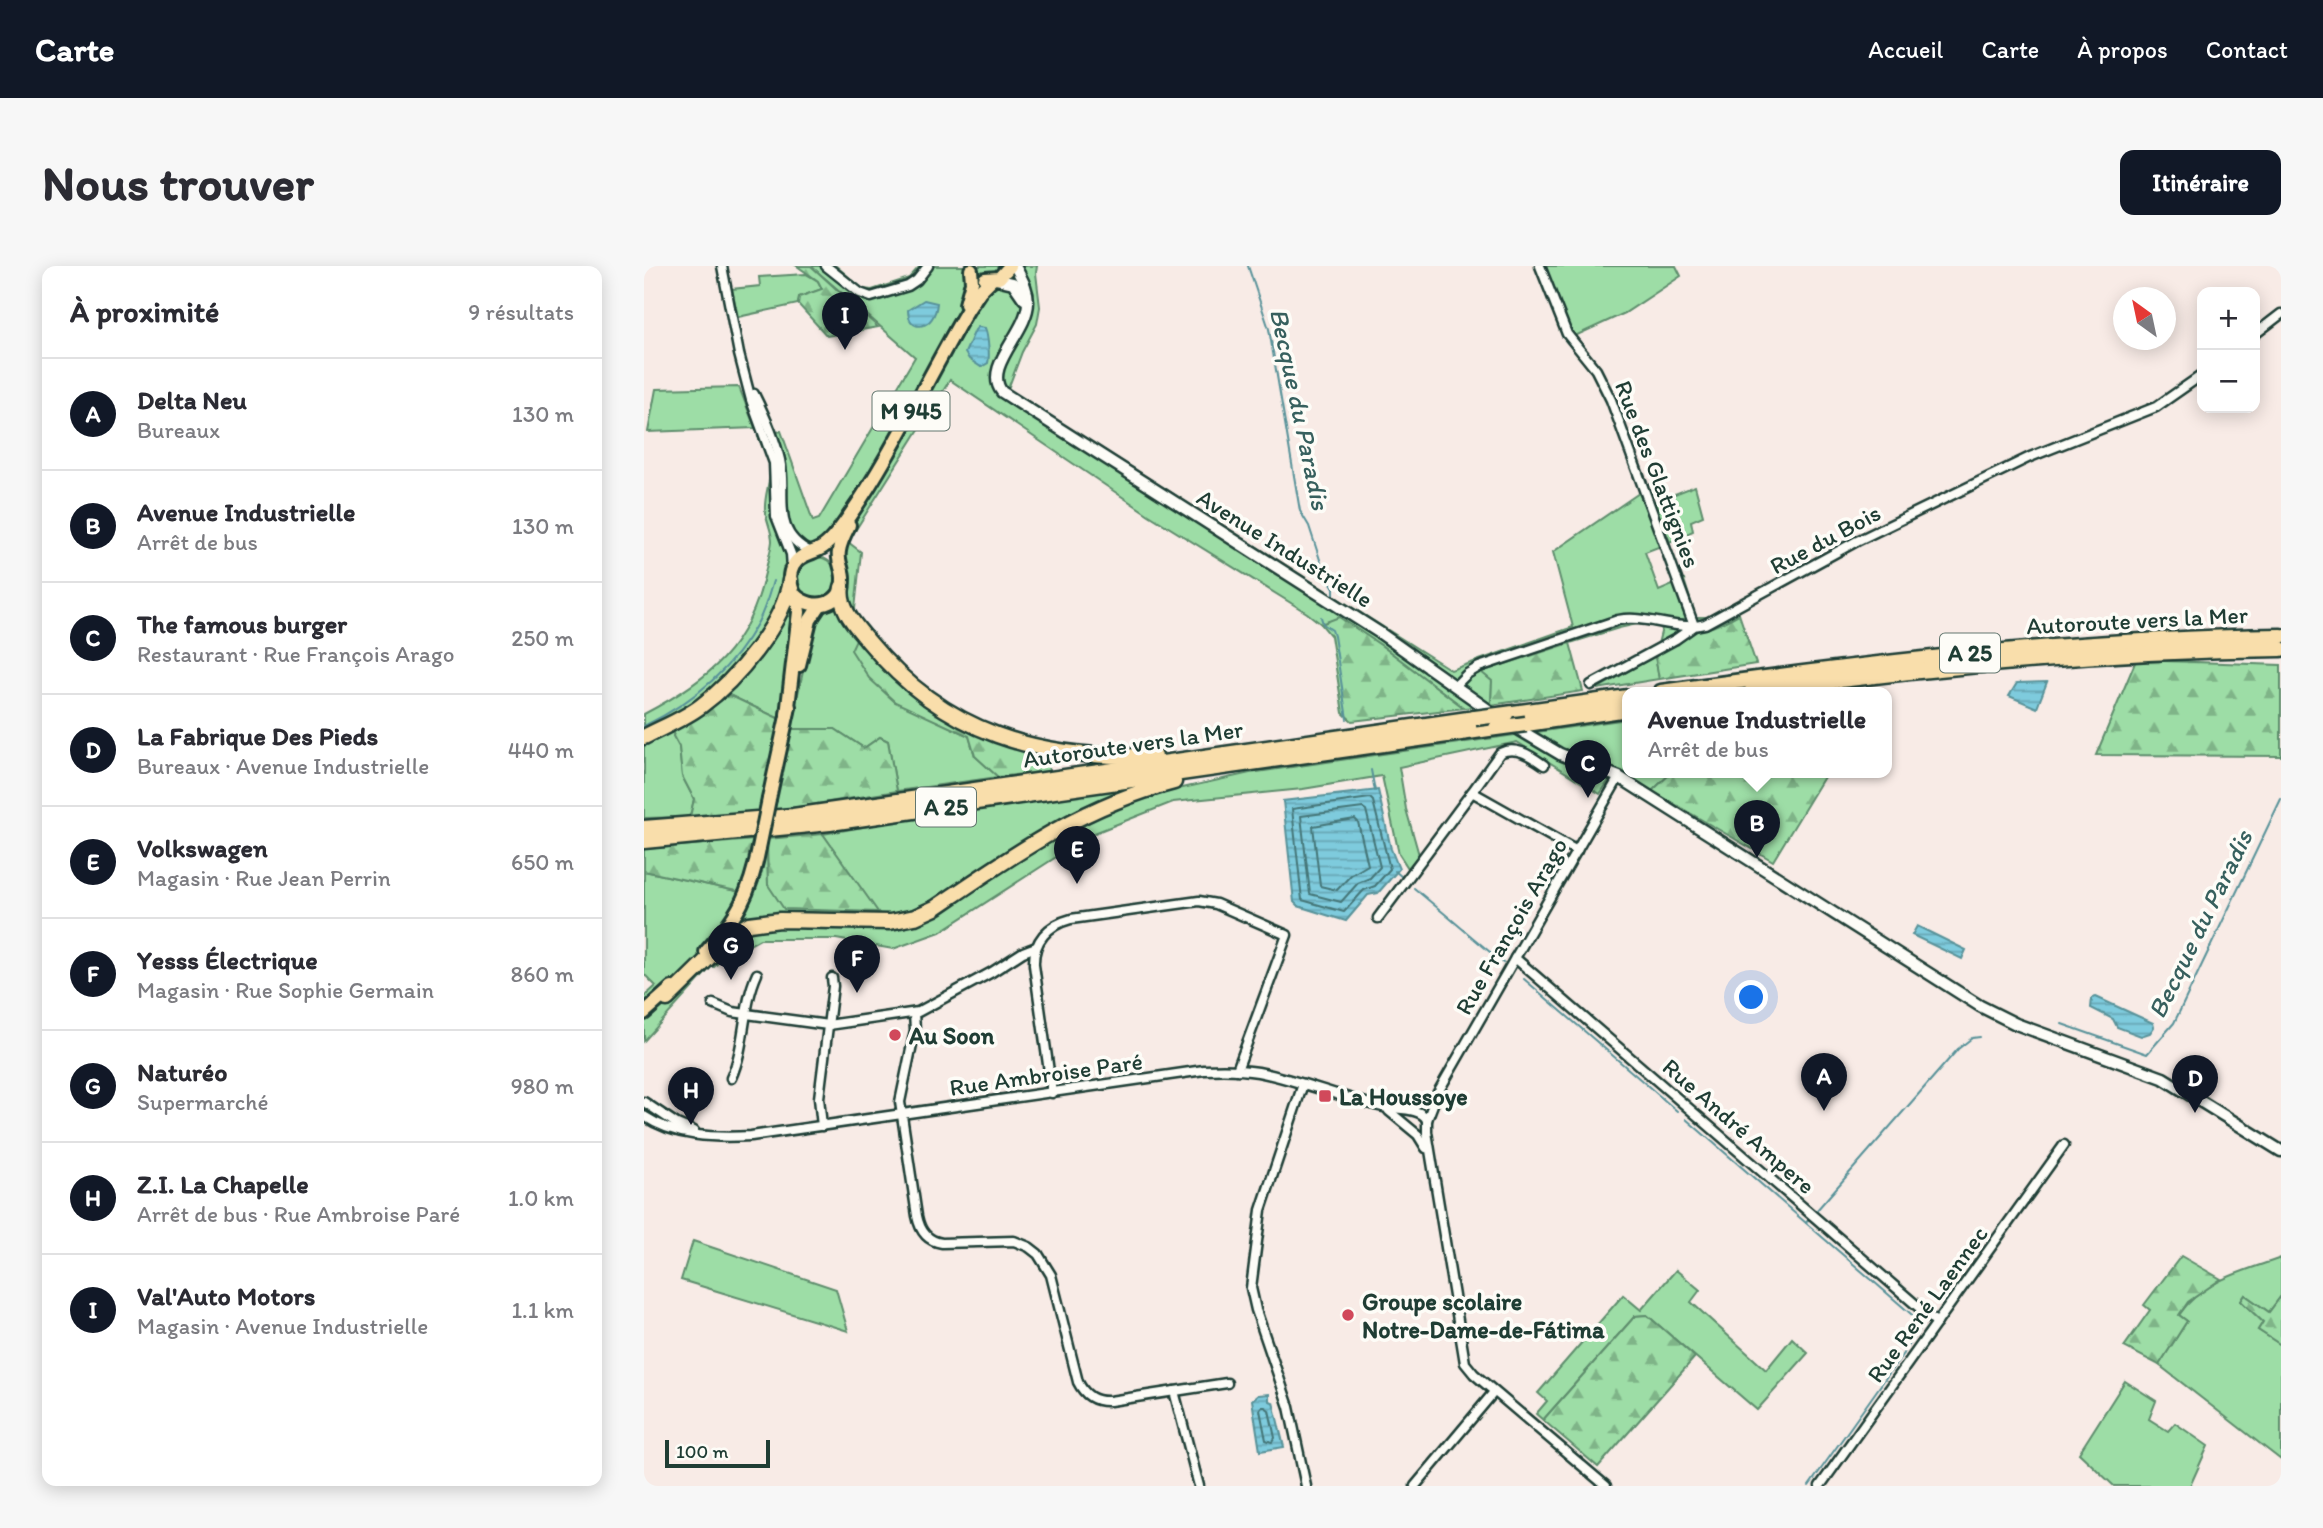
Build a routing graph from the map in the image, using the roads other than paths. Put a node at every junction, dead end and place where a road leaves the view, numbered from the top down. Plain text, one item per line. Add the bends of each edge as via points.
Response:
1 (722, 266) edge
2 (827, 266) edge
3 (1013, 266) edge
4 (1540, 266) edge
5 (928, 267) edge
6 (970, 268) edge
7 (994, 279) junction
8 (1027, 310) junction
9 (2281, 314) edge
10 (2260, 330) edge
11 (954, 332) junction
12 (745, 377) junction
13 (2197, 378) edge
14 (866, 490) junction
15 (813, 552) junction
16 (840, 566) junction
17 (791, 574) junction
18 (842, 587) junction
19 (795, 595) junction
20 (820, 605) junction
21 (1693, 627) junction
22 (2281, 636) edge
23 (2281, 649) edge
24 (1591, 685) dead end
25 (1455, 686) junction
26 (1696, 687) edge
27 (1789, 687) edge
28 (1622, 697) edge
29 (1622, 710) edge
30 (787, 715) junction
31 (644, 737) edge
32 (1197, 758) junction
33 (1247, 764) junction
34 (1544, 765) dead end
35 (1619, 777) junction
36 (1472, 792) junction
37 (644, 828) edge
38 (644, 841) edge
39 (1577, 851) junction
40 (1378, 918) dead end
41 (1036, 947) junction
42 (1515, 958) junction
43 (757, 974) dead end
44 (683, 977) junction
45 (832, 978) dead end
46 (667, 999) junction
47 (713, 1004) dead end
48 (644, 1013) edge
49 (914, 1013) junction
50 (746, 1014) junction
51 (828, 1024) junction
52 (644, 1025) edge
53 (1237, 1070) junction
54 (731, 1078) dead end
55 (1303, 1084) junction
56 (1052, 1093) junction
57 (1437, 1094) junction
58 (644, 1102) edge
59 (1383, 1107) junction
60 (1416, 1112) junction
61 (902, 1115) junction
62 (644, 1116) edge
63 (1427, 1122) junction
64 (822, 1126) junction
65 (1410, 1128) junction
66 (710, 1135) junction
67 (2064, 1145) dead end
68 (2281, 1151) edge
69 (1429, 1158) junction
70 (1937, 1323) junction
71 (1227, 1383) dead end
72 (1174, 1391) junction
73 (1494, 1392) junction
74 (1199, 1486) edge
75 (1306, 1486) edge
76 (1415, 1486) edge
77 (1605, 1486) edge
78 (1821, 1486) edge

1 - 12 street
2 - 5 street via 871,298 908,286
3 - 7 main road
3 - 8 street via 1026,290
4 - 21 street, Rue des Glattignies via 1567,334 1596,370 1611,400
6 - 7 main road via 980,278
6 - 11 main road, M 945 via 971,289
7 - 8 street via 1016,285
7 - 11 main road, M 945 via 975,297
8 - 25 street, Avenue Industrielle via 997,369 997,384 1004,394 1380,633
9 - 10 street
11 - 14 main road, M 945
12 - 15 street via 779,458 783,521 796,542
12 - 17 street via 774,463 776,516 791,554
13 - 21 street, Rue du Bois via 2150,410 2030,457
14 - 15 main road, M 945 via 840,529
14 - 16 main road, M 945 via 840,546
15 - 16 main road via 828,554
15 - 17 main road via 799,558
16 - 18 main road
17 - 19 main road
17 - 31 highway via 783,604 768,632 730,680 699,707
18 - 20 main road via 832,601
18 - 32 highway via 844,608 889,664 933,702 979,728 1024,745 1069,754 1185,754
19 - 20 main road via 804,603
19 - 30 main road via 799,613
20 - 30 main road via 810,620
21 - 24 street, Rue du Bois
21 - 25 street via 1618,620 1479,667
22 - 26 highway, Autoroute vers la Mer / A 25 via 1987,652
23 - 27 highway, A 25 via 2030,661
25 - 35 street, Avenue Industrielle via 1545,746
28 - 32 highway, Autoroute vers la Mer / A 25, bridge
29 - 33 highway, A 25, bridge
30 - 44 main road, bridge via 752,880 728,926
32 - 37 highway, Autoroute vers la Mer / A 25 via 793,816
33 - 38 highway, A 25 via 799,827
33 - 46 highway via 1154,787 1089,812 1050,831 915,917 890,922 780,920 749,924 735,932
34 - 36 street via 1517,750 1507,750
35 - 39 street, Rue François Arago
35 - 68 street, Avenue Industrielle via 1980,1006 2164,1079
36 - 39 street
36 - 40 street
39 - 42 street, Rue François Arago
41 - 49 street
41 - 53 street via 1046,932 1066,920 1199,901 1287,935
41 - 56 street via 1034,965
42 - 57 street, Rue François Arago
42 - 70 street, Rue André Ampere
43 - 50 street
44 - 46 main road
44 - 48 main road
45 - 51 street
46 - 52 main road
47 - 50 street
49 - 51 street
49 - 61 street
50 - 51 street
50 - 54 street
51 - 64 street via 819,1103
53 - 55 street, Rue Ambroise Paré
53 - 56 street, Rue Ambroise Paré via 1204,1070
55 - 59 street, Rue Ambroise Paré
55 - 75 street via 1261,1210 1251,1288 1291,1414
56 - 61 street, Rue Ambroise Paré
57 - 60 street, Rue François Arago
57 - 63 street, Rue François Arago
58 - 66 street, Rue Ambroise Paré via 681,1126
59 - 60 street, Rue Ambroise Paré
59 - 65 street, Rue Ambroise Paré
60 - 63 street via 1424,1114
60 - 65 street via 1407,1119
61 - 64 street, Rue Ambroise Paré
61 - 72 street via 917,1216 927,1237 942,1244 1014,1241 1038,1254 1051,1275 1078,1382 1090,1397 1104,1401
62 - 66 street, Rue Ambroise Paré via 672,1130
63 - 65 street via 1420,1131
63 - 69 street, Rue François Arago
64 - 66 street, Rue Ambroise Paré via 751,1136
65 - 69 street, Rue François Arago via 1423,1141
67 - 70 street, Rue René Laennec
69 - 73 street, Rue François Arago via 1463,1358
70 - 78 street, Rue René Laennec
71 - 72 street
72 - 74 street
73 - 76 street
73 - 77 street, Rue François Arago

